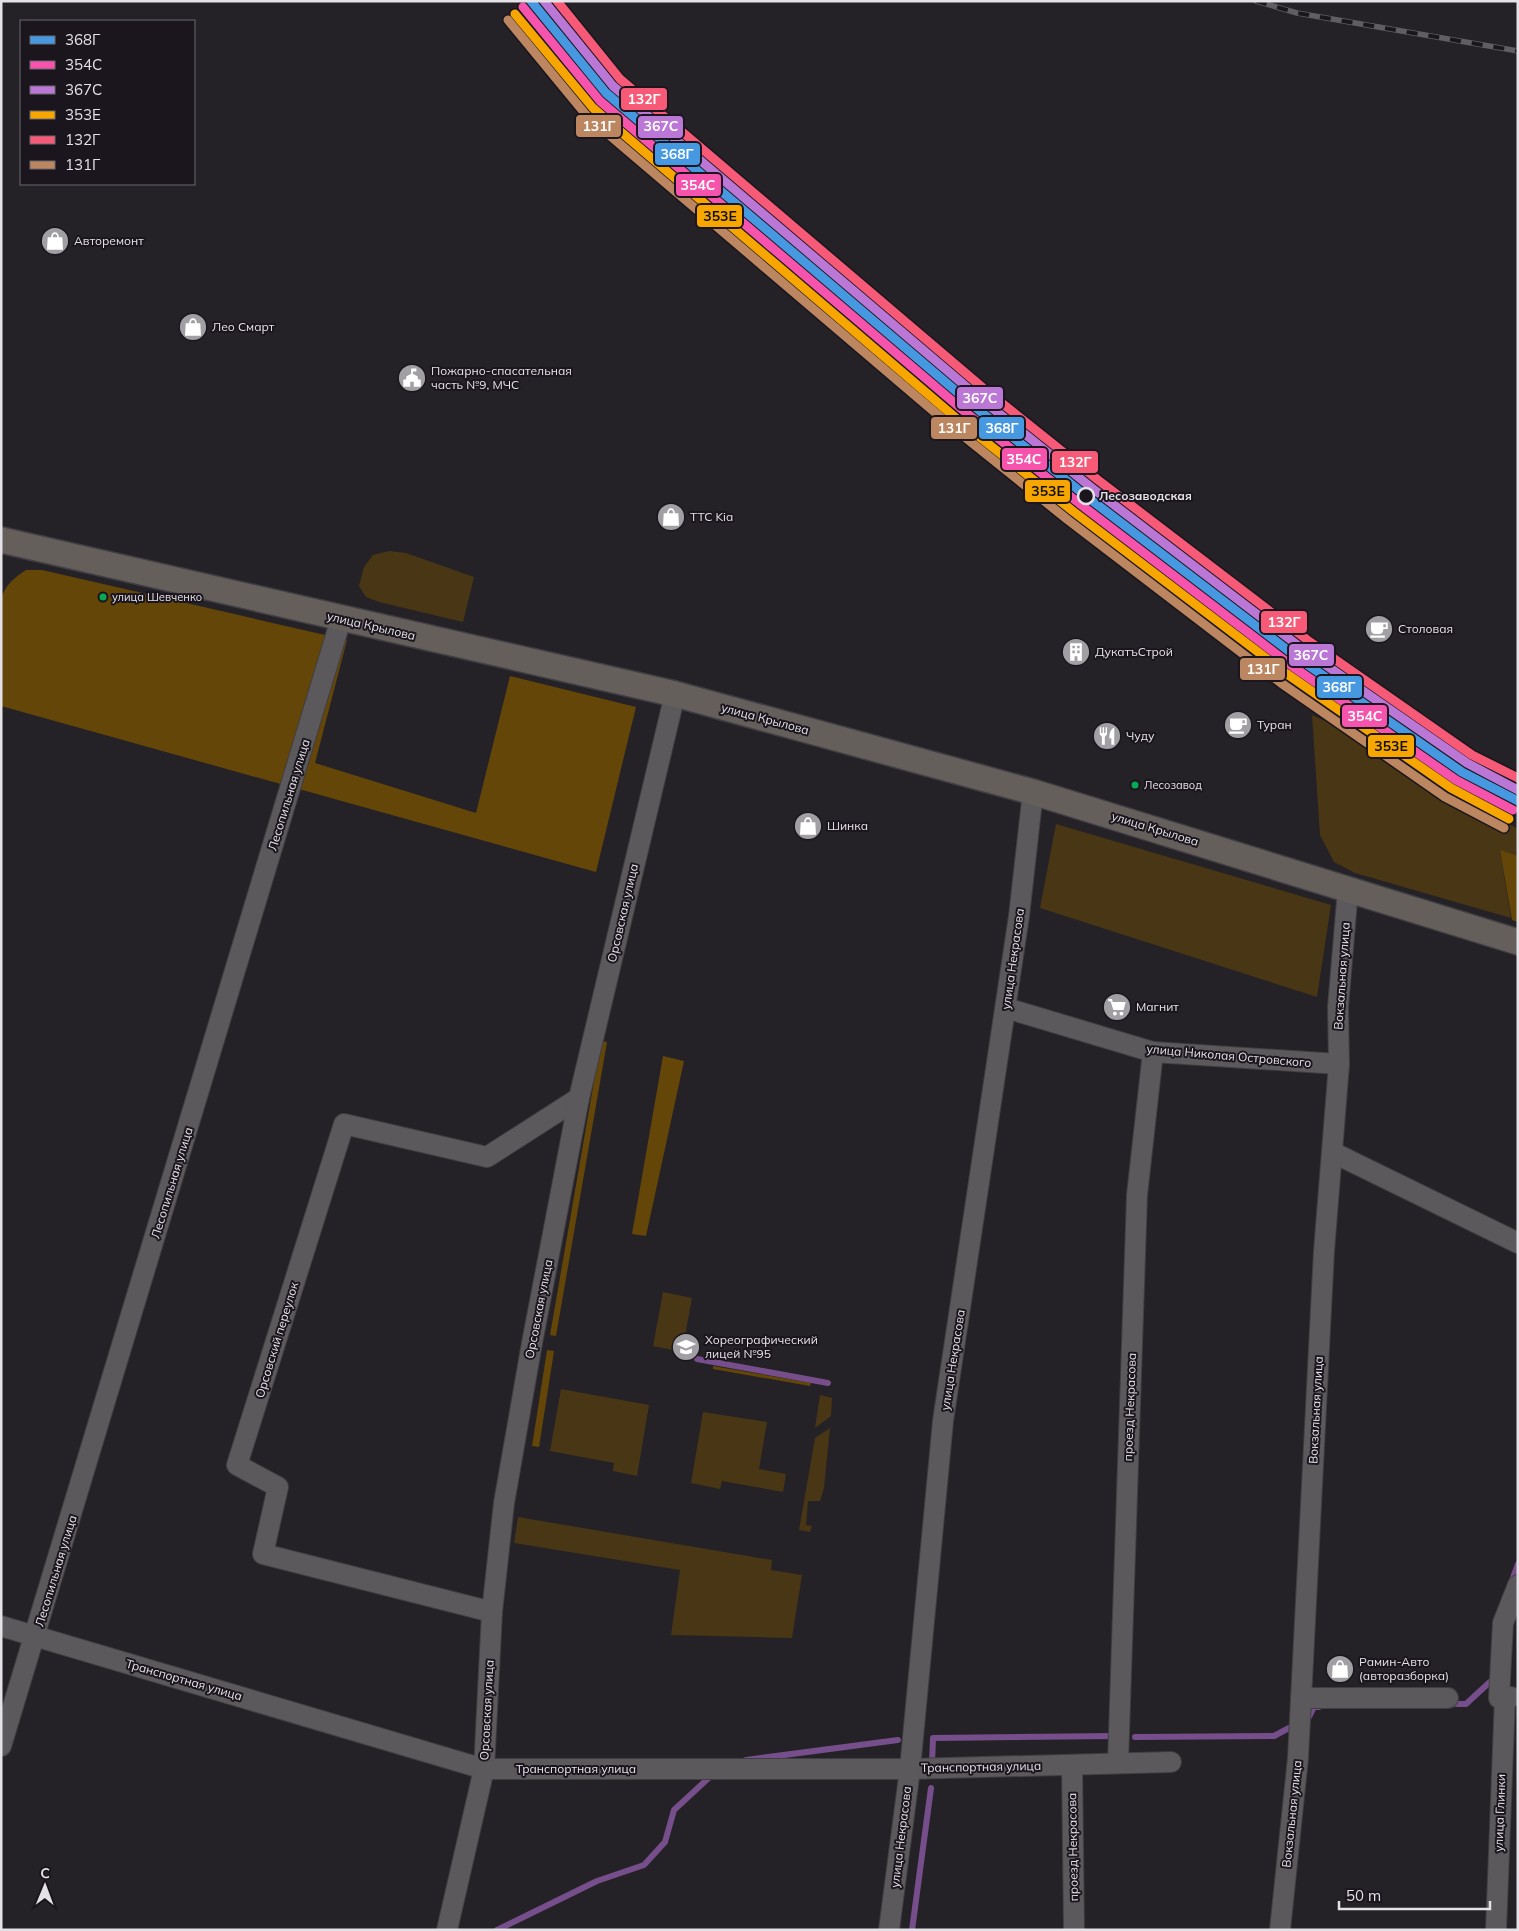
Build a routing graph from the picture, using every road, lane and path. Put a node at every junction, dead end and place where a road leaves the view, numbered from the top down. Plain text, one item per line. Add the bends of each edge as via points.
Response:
1 (1, 540) edge
2 (341, 619) junction
3 (675, 694) junction
4 (1033, 792) junction
5 (1348, 889) junction
6 (1518, 942) edge
7 (1006, 1008) junction
8 (1153, 1052) junction
9 (1339, 1064) junction
10 (579, 1098) junction
11 (1332, 1152) junction
12 (1518, 1243) edge
13 (1518, 1585) edge
14 (492, 1612) junction
15 (1, 1626) edge
16 (36, 1637) junction
17 (1301, 1698) junction
18 (1448, 1698) dead end
19 (1507, 1698) edge
20 (1, 1746) edge
21 (1171, 1762) dead end
22 (1118, 1763) junction
23 (1072, 1765) junction
24 (484, 1769) junction
25 (910, 1769) junction
26 (447, 1930) edge
27 (889, 1930) edge
28 (1074, 1930) edge
29 (1280, 1930) edge
30 (1496, 1930) edge

1 - 2 main road, улица Крылова
2 - 3 main road, улица Крылова
2 - 16 street, Лесопильная улица
3 - 4 main road, улица Крылова
3 - 10 street, Орсовская улица
4 - 5 main road, улица Крылова
4 - 7 street, улица Некрасова
5 - 6 main road, улица Крылова
5 - 9 street, Вокзальная улица via 1338,1007
7 - 8 street, улица Николая Островского
7 - 25 street, улица Некрасова via 943,1421
8 - 9 street, улица Николая Островского
8 - 22 street, проезд Некрасова via 1137,1195
9 - 11 street, Вокзальная улица
10 - 14 street, Орсовская улица via 504,1503
10 - 14 street, Орсовский переулок via 487,1157 344,1124 238,1465 278,1487 263,1554
11 - 12 street
11 - 17 street, Вокзальная улица
13 - 19 street, улица Глинки via 1503,1623
14 - 24 street, Орсовская улица
15 - 16 street, Транспортная улица
16 - 20 street, Лесопильная улица
16 - 24 street, Транспортная улица
17 - 18 street
17 - 29 street, Вокзальная улица
19 - 30 street, улица Глинки
21 - 22 street, Транспортная улица
22 - 23 street, Транспортная улица
23 - 25 street, Транспортная улица
23 - 28 street, проезд Некрасова
24 - 25 street, Транспортная улица
24 - 26 street, Орсовская улица
25 - 27 street, улица Некрасова

